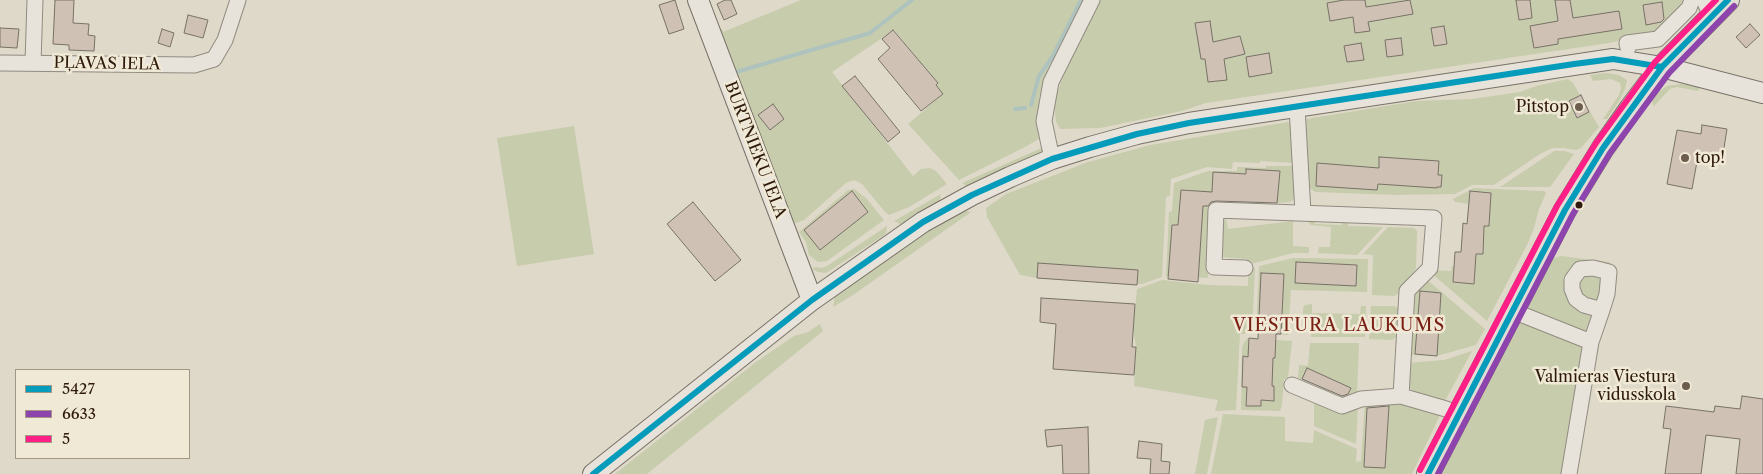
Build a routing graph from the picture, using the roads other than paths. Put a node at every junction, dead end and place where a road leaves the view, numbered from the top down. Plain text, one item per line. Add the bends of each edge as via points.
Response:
1 (36, 0) edge
2 (238, 0) edge
3 (698, 0) edge
4 (1092, 0) edge
5 (1692, 0) edge
6 (1728, 0) edge
7 (1707, 9) edge
8 (1628, 48) dead end
9 (0, 63) edge
10 (33, 63) junction
11 (1662, 67) junction
12 (1763, 93) edge
13 (1297, 107) junction
14 (1052, 159) junction
15 (1303, 213) junction
16 (1245, 268) dead end
17 (812, 300) junction
18 (1602, 310) junction
19 (1513, 311) junction
20 (1591, 342) junction
21 (1292, 385) dead end
22 (1401, 396) junction
23 (1459, 414) junction
24 (593, 474) edge
25 (1428, 474) edge
26 (1569, 474) edge

1 - 10 street
2 - 10 street, PĻAVAS IELA via 214,59 194,66
3 - 17 main road, BURTNIEKU IELA
4 - 14 street via 1051,82 1044,121
5 - 8 street via 1689,8 1658,39 1627,43
6 - 7 main road
7 - 11 main road
9 - 10 street, PĻAVAS IELA
11 - 12 main road
11 - 13 main road via 1613,59
11 - 19 main road via 1603,148 1565,210
13 - 14 main road via 1146,132
13 - 15 street
14 - 17 main road via 972,195 923,222
15 - 16 street via 1216,210 1214,267
15 - 22 street via 1434,218 1430,268 1407,291
17 - 24 main road
18 - 18 street via 1576,299 1572,280 1580,269 1609,272
18 - 20 street
19 - 20 street
19 - 23 main road
20 - 26 street
21 - 22 street via 1342,406 1361,399
22 - 23 street
23 - 25 main road

